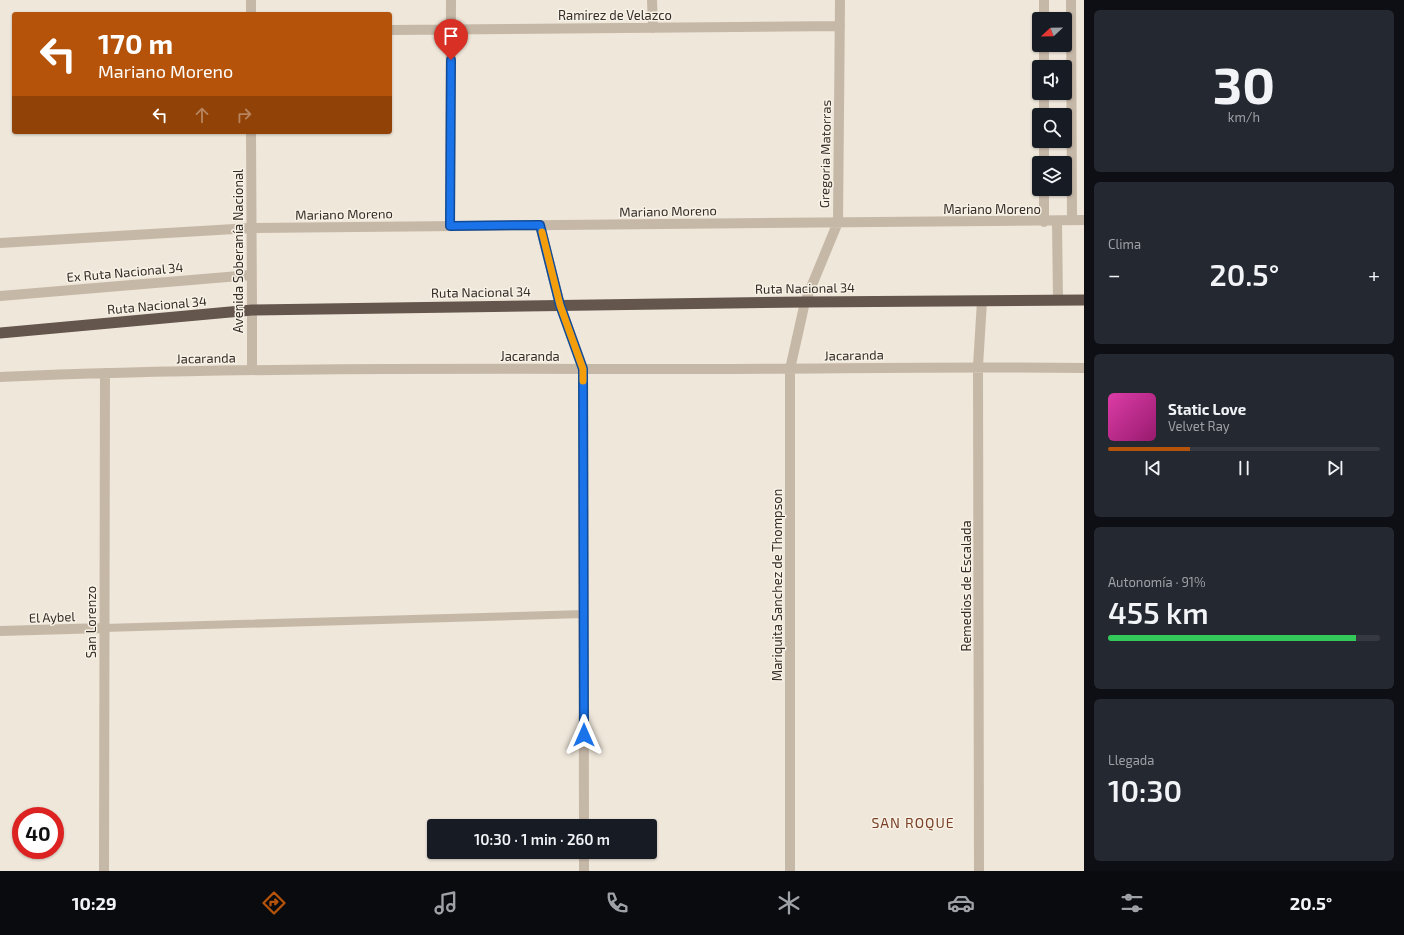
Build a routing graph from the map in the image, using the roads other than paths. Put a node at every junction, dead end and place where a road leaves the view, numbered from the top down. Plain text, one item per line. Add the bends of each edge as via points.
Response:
1 (251, 0) edge
2 (451, 0) edge
3 (652, 0) edge
4 (840, 0) edge
5 (1044, 0) edge
6 (1071, 0) edge
7 (251, 12) edge
8 (1044, 12) edge
9 (840, 26) junction
10 (652, 28) junction
11 (392, 30) edge
12 (451, 30) junction
13 (251, 134) edge
14 (1044, 196) edge
15 (1072, 220) junction
16 (1084, 220) edge
17 (1058, 221) junction
18 (838, 222) junction
19 (1044, 222) junction
20 (540, 225) junction
21 (450, 226) junction
22 (251, 228) junction
23 (0, 243) edge
24 (252, 275) junction
25 (0, 296) edge
26 (1058, 300) junction
27 (1084, 300) edge
28 (982, 301) junction
29 (805, 302) junction
30 (560, 305) junction
31 (252, 310) junction
32 (0, 333) edge
33 (978, 366) junction
34 (1084, 368) edge
35 (583, 369) junction
36 (790, 369) junction
37 (252, 370) junction
38 (105, 373) junction
39 (0, 377) edge
40 (584, 614) junction
41 (104, 628) junction
42 (0, 631) edge
43 (584, 819) edge
44 (584, 859) edge
45 (104, 871) edge
46 (584, 871) edge
47 (790, 871) edge
48 (979, 871) edge

1 - 7 street
2 - 12 street
3 - 10 street
4 - 9 street, Gregoria Matorras
5 - 8 street
6 - 15 street
9 - 10 street, Ramirez de Velazco
9 - 18 street, Gregoria Matorras
10 - 12 street, Ramirez de Velazco
11 - 12 street, Ramirez de Velazco
12 - 21 street
13 - 22 street, Avenida Soberanía Nacional
14 - 19 street
15 - 16 street, Mariano Moreno
15 - 17 street, Mariano Moreno
17 - 19 street, Mariano Moreno
17 - 26 street
18 - 19 street, Mariano Moreno
18 - 20 street, Mariano Moreno
18 - 29 street, Gregoria Matorras
20 - 21 street, Mariano Moreno
20 - 30 street
21 - 22 street, Mariano Moreno
22 - 23 street
22 - 24 street, Avenida Soberanía Nacional
24 - 25 street, Ex Ruta Nacional 34
24 - 31 street, Avenida Soberanía Nacional
26 - 27 highway, Ruta Nacional 34
26 - 28 highway, Ruta Nacional 34
28 - 29 highway, Ruta Nacional 34
28 - 33 street, Remedios de Escalada
29 - 30 highway, Ruta Nacional 34
29 - 36 street, Mariquita Sanchez de Thompson
30 - 31 highway, Ruta Nacional 34
30 - 35 street
31 - 32 highway, Ruta Nacional 34
31 - 37 street, Avenida Soberanía Nacional
33 - 34 street, Jacaranda
33 - 36 street, Jacaranda
33 - 48 street, Remedios de Escalada
35 - 36 street, Jacaranda
35 - 37 street, Jacaranda
35 - 40 street
36 - 47 street, Mariquita Sanchez de Thompson
37 - 38 street, Jacaranda
38 - 39 street, Jacaranda
38 - 41 street, San Lorenzo
40 - 41 lane
40 - 43 street
41 - 42 street, El Aybel
41 - 45 street, San Lorenzo
44 - 46 street

